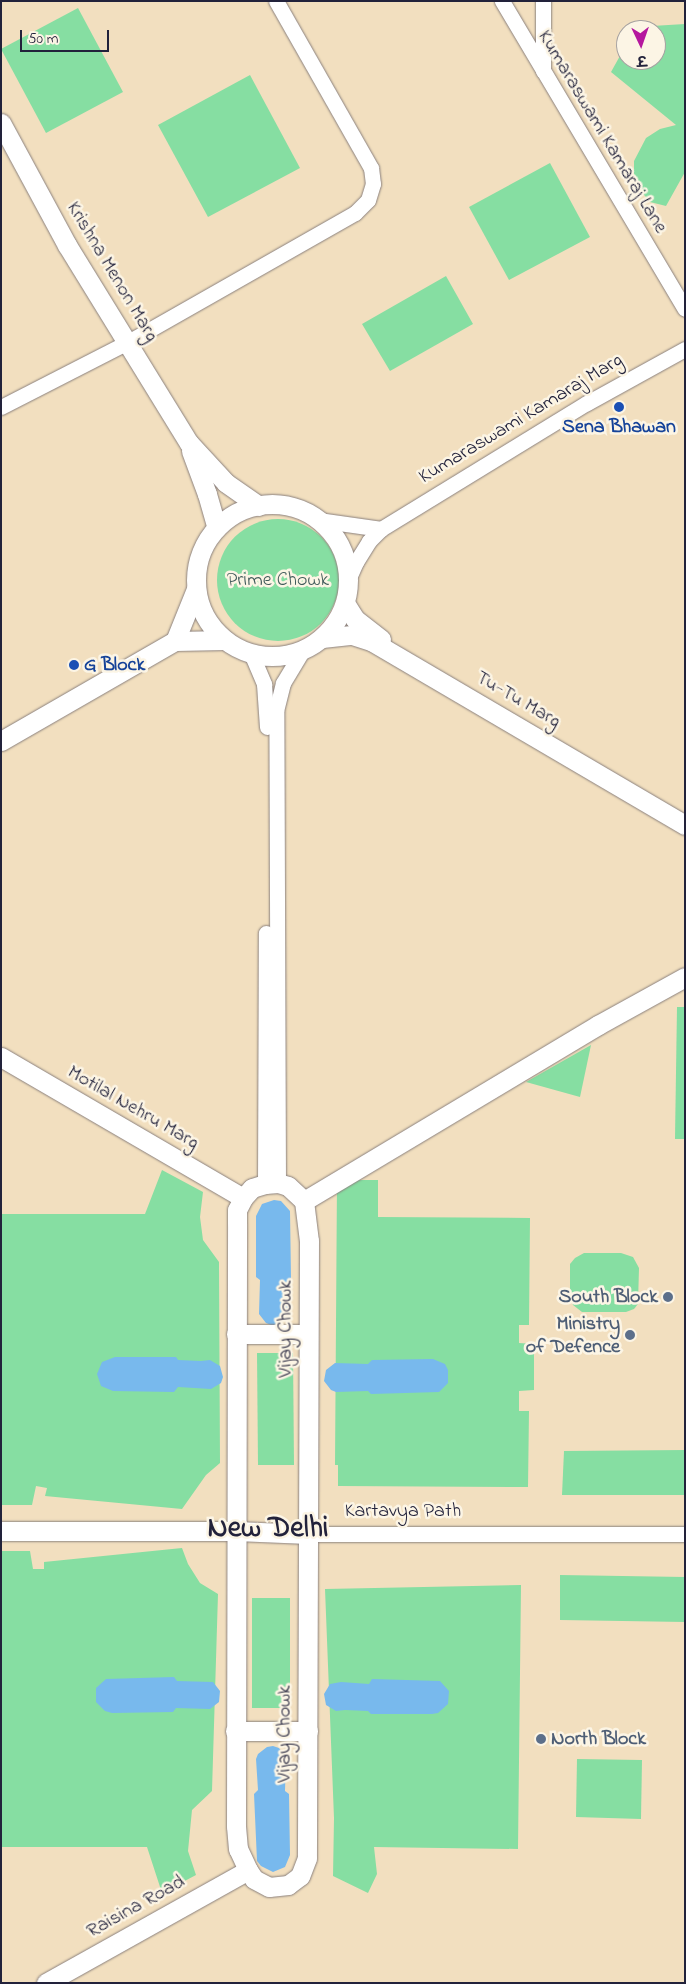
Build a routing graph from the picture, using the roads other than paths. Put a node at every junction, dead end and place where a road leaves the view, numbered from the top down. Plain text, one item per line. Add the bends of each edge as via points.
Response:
1 (276, 1) edge
2 (502, 1) edge
3 (543, 1) edge
4 (543, 73) junction
5 (1, 123) edge
6 (685, 309) edge
7 (128, 342) junction
8 (685, 348) edge
9 (1, 407) edge
10 (189, 442) junction
11 (259, 506) junction
12 (318, 520) junction
13 (217, 528) junction
14 (381, 529) junction
15 (348, 580) junction
16 (196, 589) junction
17 (345, 604) junction
18 (322, 638) junction
19 (225, 640) junction
20 (175, 641) junction
21 (303, 650) junction
22 (251, 653) junction
23 (1, 741) edge
24 (685, 816) edge
25 (685, 825) edge
26 (685, 977) edge
27 (1, 1057) edge
28 (271, 1183) junction
29 (243, 1198) junction
30 (304, 1201) junction
31 (236, 1334) junction
32 (308, 1334) junction
33 (1, 1531) edge
34 (236, 1531) junction
35 (308, 1534) junction
36 (685, 1534) edge
37 (235, 1731) junction
38 (308, 1731) junction
39 (248, 1870) junction
40 (46, 1983) edge

1 - 7 street via 370,168 373,184 368,200 355,213
2 - 4 street, Kumaraswami Kamaraj Lane
3 - 4 street
4 - 6 street, Kumaraswami Kamaraj Lane
5 - 7 main road, Krishna Menon Marg via 67,245
7 - 9 street
7 - 10 main road, Krishna Menon Marg
8 - 14 street, Kumaraswami Kamaraj Marg via 587,403
10 - 11 main road, Krishna Menon Marg via 226,483
10 - 13 main road, Krishna Menon Marg
11 - 12 main road via 280,505 300,510
11 - 13 main road via 236,514
12 - 14 street
12 - 15 main road via 333,535 343,553
13 - 16 main road via 206,541 200,556
14 - 15 street, Kumaraswami Kamaraj Marg via 360,555
15 - 17 main road
16 - 19 main road via 201,608 211,626
16 - 20 main road
17 - 18 main road via 336,622
17 - 24 main road, Tu-Tu Marg via 354,619 369,632
18 - 21 main road
18 - 25 main road, Tu-Tu Marg via 352,635 373,642
19 - 20 main road
19 - 22 main road
20 - 23 main road
21 - 22 main road via 277,656
21 - 28 street via 283,683 276,711
22 - 28 street via 264,684 267,713
26 - 30 main road via 598,1025
27 - 29 main road, Motilal Nehru Marg
28 - 29 main road via 252,1188
28 - 30 main road via 293,1189
29 - 31 main road, Vijay Chowk via 237,1210
30 - 32 main road, Vijay Chowk via 309,1241
31 - 32 main road
31 - 34 main road, Vijay Chowk
32 - 35 main road, Vijay Chowk
33 - 34 main road, Kartavya Path
34 - 35 main road, Kartavya Path
34 - 37 main road, Vijay Chowk
35 - 36 street, Kartavya Path
35 - 38 main road, Vijay Chowk
37 - 38 main road
37 - 39 main road, Vijay Chowk via 238,1849
38 - 39 main road, Vijay Chowk via 305,1868 288,1885 269,1887 254,1879
39 - 40 main road, Raisina Road

